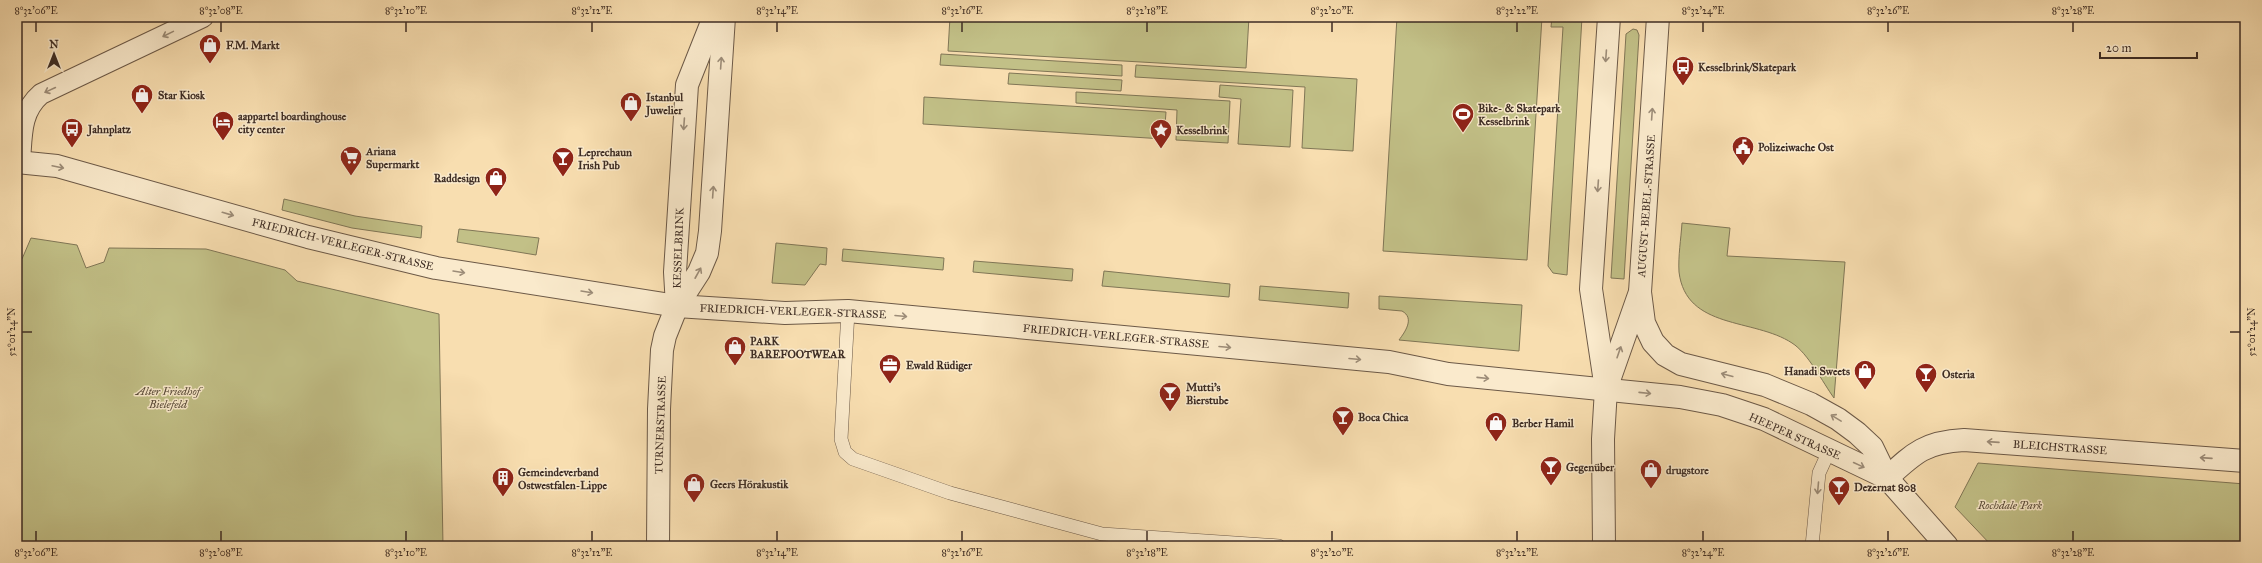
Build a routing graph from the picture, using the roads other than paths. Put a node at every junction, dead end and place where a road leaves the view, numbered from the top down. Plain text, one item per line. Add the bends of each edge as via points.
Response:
1 (203, 17) edge
2 (714, 17) edge
3 (724, 17) edge
4 (1609, 17) edge
5 (1658, 17) edge
6 (18, 162) edge
7 (1640, 292) junction
8 (677, 306) junction
9 (848, 311) junction
10 (1606, 389) junction
11 (1829, 451) junction
12 (2245, 461) edge
13 (1887, 478) junction
14 (658, 546) edge
15 (1279, 546) edge
16 (1604, 546) edge
17 (1812, 546) edge
18 (1947, 546) edge

1 -> 6 street via 41,94 26,113
2 -> 8 street, KESSELBRINK via 687,85 675,272
8 -> 3 street, KESSELBRINK via 699,272 708,244
4 -> 10 street, AUGUST-BEBEL-STRASSE via 1591,289
7 -> 5 street, AUGUST-BEBEL-STRASSE
6 -> 8 street, FRIEDRICH-VERLEGER-STRASSE via 57,166 315,239 436,268
10 -> 7 street, AUGUST-BEBEL-STRASSE
13 -> 7 street, HEEPER STRASSE via 1872,447 1857,433 1811,404 1765,385 1681,364 1665,355 1653,342 1644,323
8 - 9 street, FRIEDRICH-VERLEGER-STRASSE via 785,313
8 - 14 street, TURNERSTRASSE via 662,350
9 -> 10 street, FRIEDRICH-VERLEGER-STRASSE via 1389,362 1448,374
9 - 15 lane via 841,439 845,452 853,459 950,493 1102,534
10 -> 11 street, HEEPER STRASSE via 1680,397 1722,405 1764,419
10 - 16 street, AUGUST-BEBEL-STRASSE via 1603,439
11 -> 13 street, HEEPER STRASSE
11 -> 17 lane via 1819,473
12 -> 13 street, BLEICHSTRASSE via 1957,440 1929,445 1909,458
13 - 18 street, HEEPER STRASSE

